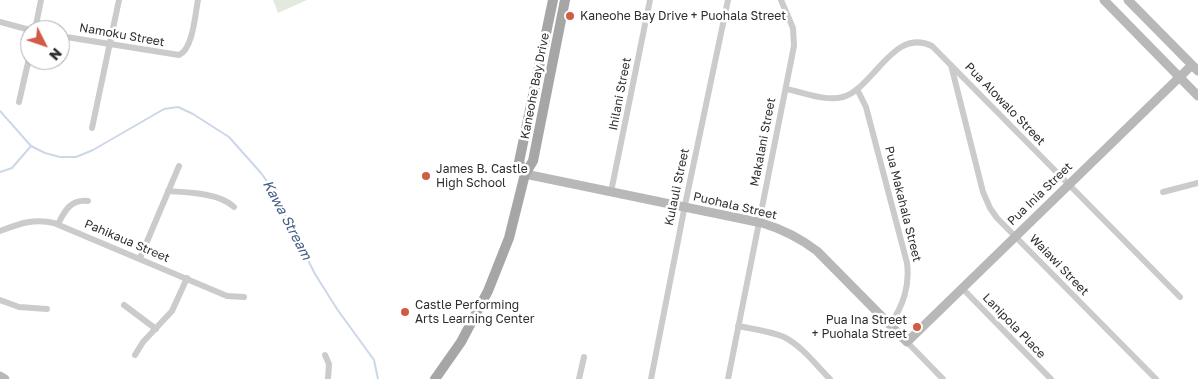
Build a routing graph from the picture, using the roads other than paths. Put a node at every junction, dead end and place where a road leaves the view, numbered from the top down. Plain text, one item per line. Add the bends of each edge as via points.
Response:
1 (41, 0) edge
2 (119, 0) edge
3 (198, 0) edge
4 (553, 0) edge
5 (565, 0) edge
6 (650, 0) edge
7 (728, 0) edge
8 (782, 0) edge
9 (1104, 0) edge
10 (1128, 0) edge
11 (37, 20) edge
12 (0, 22) edge
13 (20, 27) edge
14 (70, 38) edge
15 (110, 44) junction
16 (950, 64) junction
17 (1195, 68) edge
18 (26, 70) edge
19 (1179, 76) junction
20 (536, 84) junction
21 (547, 87) junction
22 (786, 89) junction
23 (857, 89) junction
24 (1198, 96) edge
25 (19, 102) dead end
26 (92, 128) dead end
27 (179, 166) dead end
28 (525, 174) junction
29 (1068, 184) junction
30 (1198, 184) edge
31 (168, 191) junction
32 (611, 192) junction
33 (1163, 192) dead end
34 (88, 201) dead end
35 (234, 207) dead end
36 (684, 207) junction
37 (759, 222) junction
38 (58, 224) junction
39 (0, 231) edge
40 (1015, 236) junction
41 (140, 258) junction
42 (187, 278) junction
43 (962, 288) junction
44 (244, 297) dead end
45 (1180, 297) dead end
46 (0, 300) edge
47 (124, 305) dead end
48 (48, 309) dead end
49 (890, 324) junction
50 (738, 326) junction
51 (156, 329) junction
52 (907, 342) junction
53 (135, 355) dead end
54 (325, 355) dead end
55 (584, 357) dead end
56 (0, 376) edge
57 (5, 379) edge
58 (328, 379) edge
59 (435, 379) edge
60 (579, 379) edge
61 (651, 379) edge
62 (728, 379) edge
63 (830, 379) edge
64 (943, 379) edge
65 (1051, 379) edge
66 (1156, 379) edge

1 - 11 street
2 - 15 street
3 - 15 street, Namoku Street via 189,45 182,54
4 - 20 main road, Kaneohe Bay Drive
5 - 21 main road, Kaneohe Bay Drive
6 - 32 street, Ihilani Street
7 - 36 street, Kulauli Street
8 - 22 street, Makalani Street via 795,40
9 - 19 street
10 - 17 street
12 - 13 street
14 - 15 street, Namoku Street
15 - 26 street
16 - 23 street, Pua Alowalo Street via 928,44 908,44 896,51
16 - 29 street, Pua Alowalo Street
16 - 40 street, Waiawi Street via 984,197 993,213
17 - 19 street, Pua Inia Street
18 - 25 street
19 - 24 street
19 - 29 street, Pua Inia Street
20 - 21 main road
20 - 28 main road, Kaneohe Bay Drive via 519,162
21 - 28 main road, Kaneohe Bay Drive via 533,161
22 - 23 street, Pua Alowalo Street via 833,98
22 - 37 street, Makalani Street
23 - 49 street, Pua Makahala Street via 866,107 907,263 902,306
27 - 31 street
28 - 32 street, Puohala Street
28 - 59 main road, Kaneohe Bay Drive via 509,238 488,291 461,342
29 - 40 street, Pua Inia Street
29 - 45 street, Pua Alowalo Street
30 - 33 street
31 - 35 street via 221,198
31 - 41 street
32 - 36 street, Puohala Street
34 - 38 street via 70,205
36 - 37 street, Puohala Street
36 - 61 street, Kulauli Street
37 - 49 street, Puohala Street via 783,230 809,246
37 - 50 street, Makalani Street
38 - 39 street, Pahikaua Street via 29,221
38 - 41 street, Pahikaua Street
40 - 43 street, Pua Inia Street
40 - 66 street, Waiawi Street
41 - 42 street, Pahikaua Street
42 - 44 street, Pahikaua Street via 227,296
42 - 51 street via 175,306
43 - 52 street, Pua Inia Street
43 - 65 street, Lanipola Place
46 - 48 street
47 - 51 street
49 - 52 street, Puohala Street
50 - 62 street, Makalani Street
50 - 63 street via 786,338
51 - 53 street
52 - 64 street, Puohala Street
54 - 58 street via 329,364
55 - 60 street
56 - 57 street

